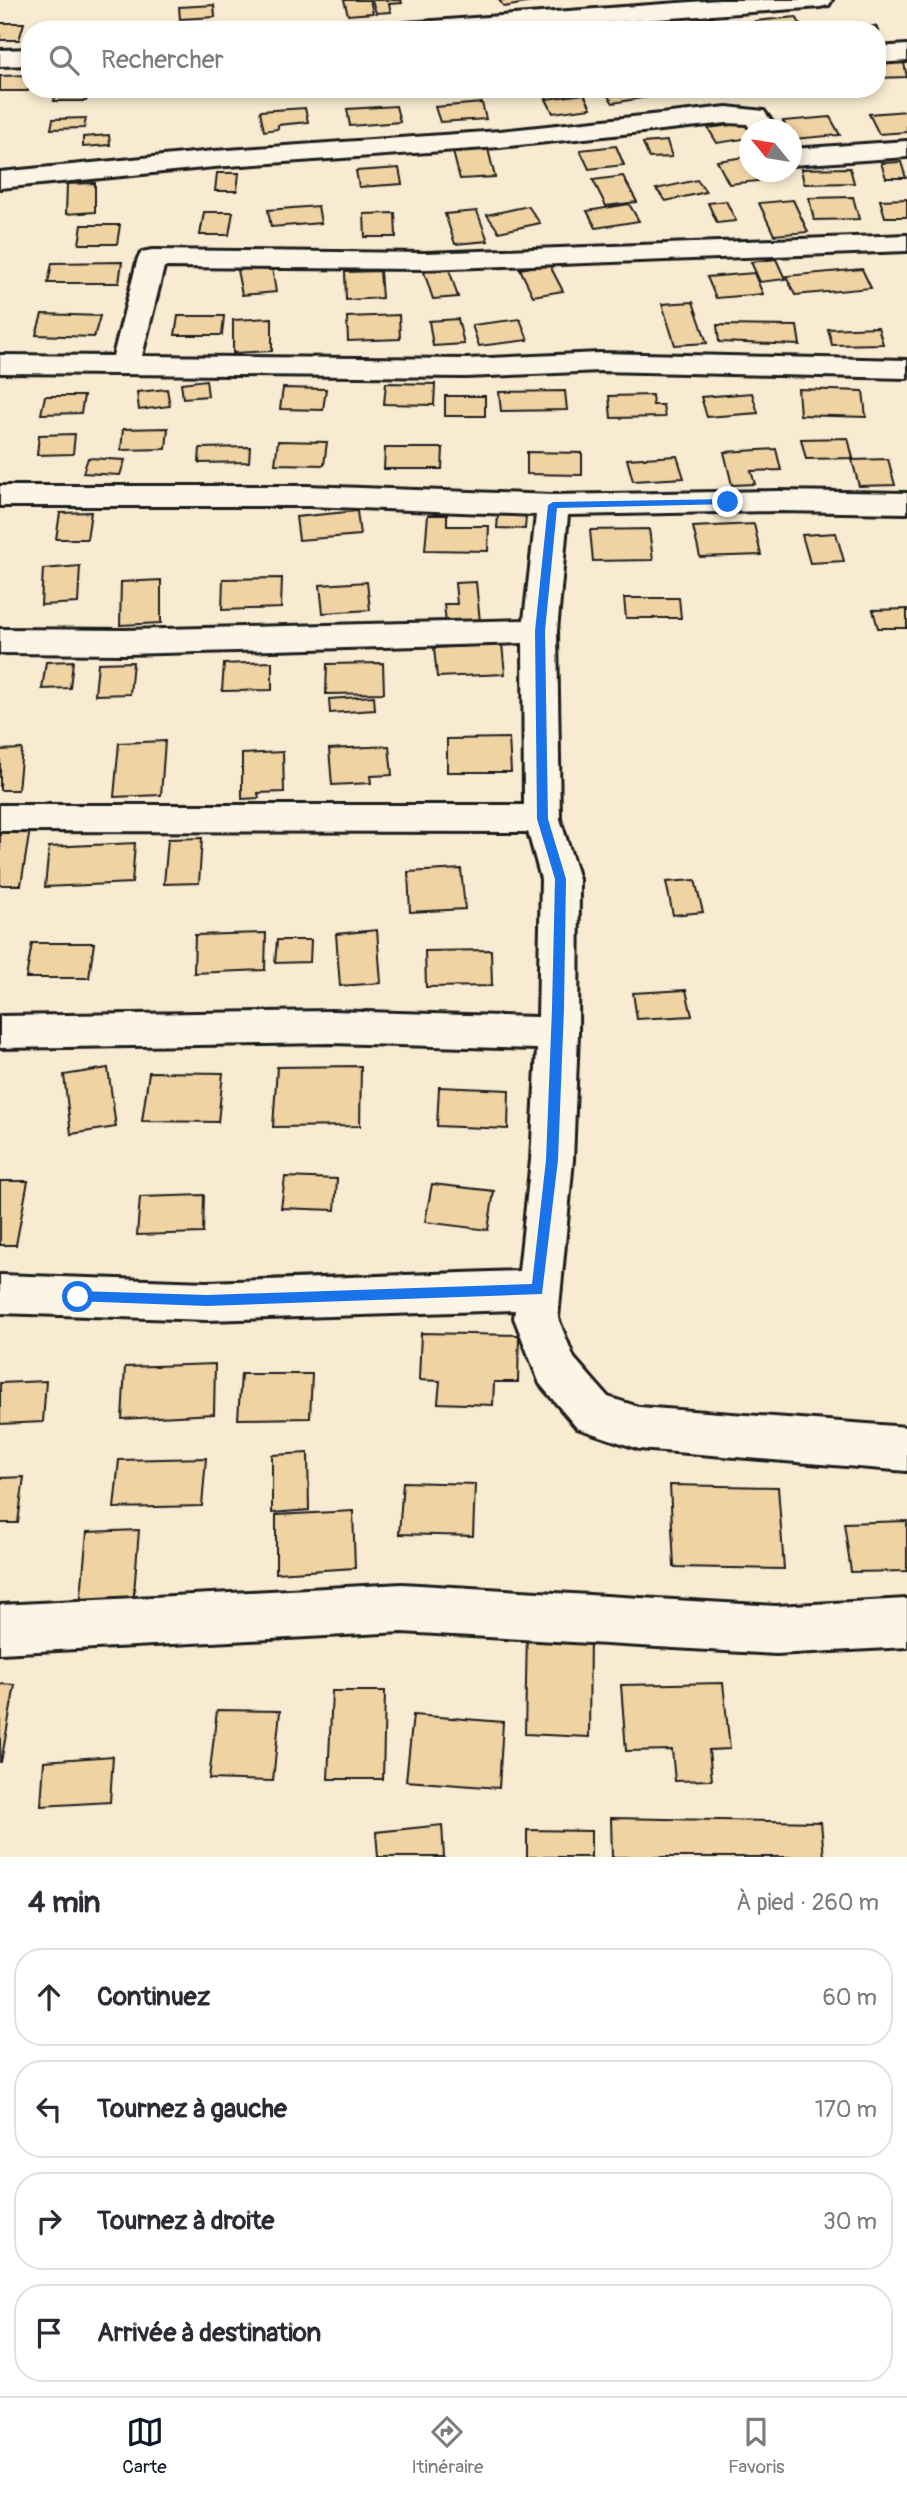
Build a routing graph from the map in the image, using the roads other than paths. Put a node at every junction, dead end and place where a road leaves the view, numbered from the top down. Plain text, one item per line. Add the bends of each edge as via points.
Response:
1 (820, 0) edge
2 (665, 14) edge
3 (513, 21) edge
4 (907, 53) edge
5 (886, 54) edge
6 (21, 57) edge
7 (0, 58) edge
8 (757, 119) edge
9 (907, 149) edge
10 (802, 156) edge
11 (0, 180) edge
12 (907, 243) edge
13 (0, 363) edge
14 (125, 366) junction
15 (907, 369) edge
16 (0, 496) edge
17 (907, 503) edge
18 (553, 505) junction
19 (540, 631) junction
20 (0, 641) edge
21 (0, 818) edge
22 (542, 819) junction
23 (0, 1032) edge
24 (558, 1034) junction
25 (538, 1290) junction
26 (0, 1294) edge
27 (907, 1450) edge
28 (907, 1623) edge
29 (0, 1629) edge

1 - 2 street
2 - 3 street
4 - 5 street
6 - 7 street
8 - 11 street via 727,116
9 - 10 street
12 - 14 street via 426,261 152,258
13 - 14 street
14 - 15 street via 466,368 600,362
16 - 18 street via 308,496
17 - 18 street
18 - 19 street
19 - 20 street
19 - 22 street
21 - 22 street
22 - 24 street via 560,879
23 - 24 street via 331,1027
24 - 25 street via 552,1160
25 - 26 street via 207,1301
25 - 27 street via 536,1318 556,1370 593,1413 639,1428
28 - 29 street via 776,1630 402,1608

